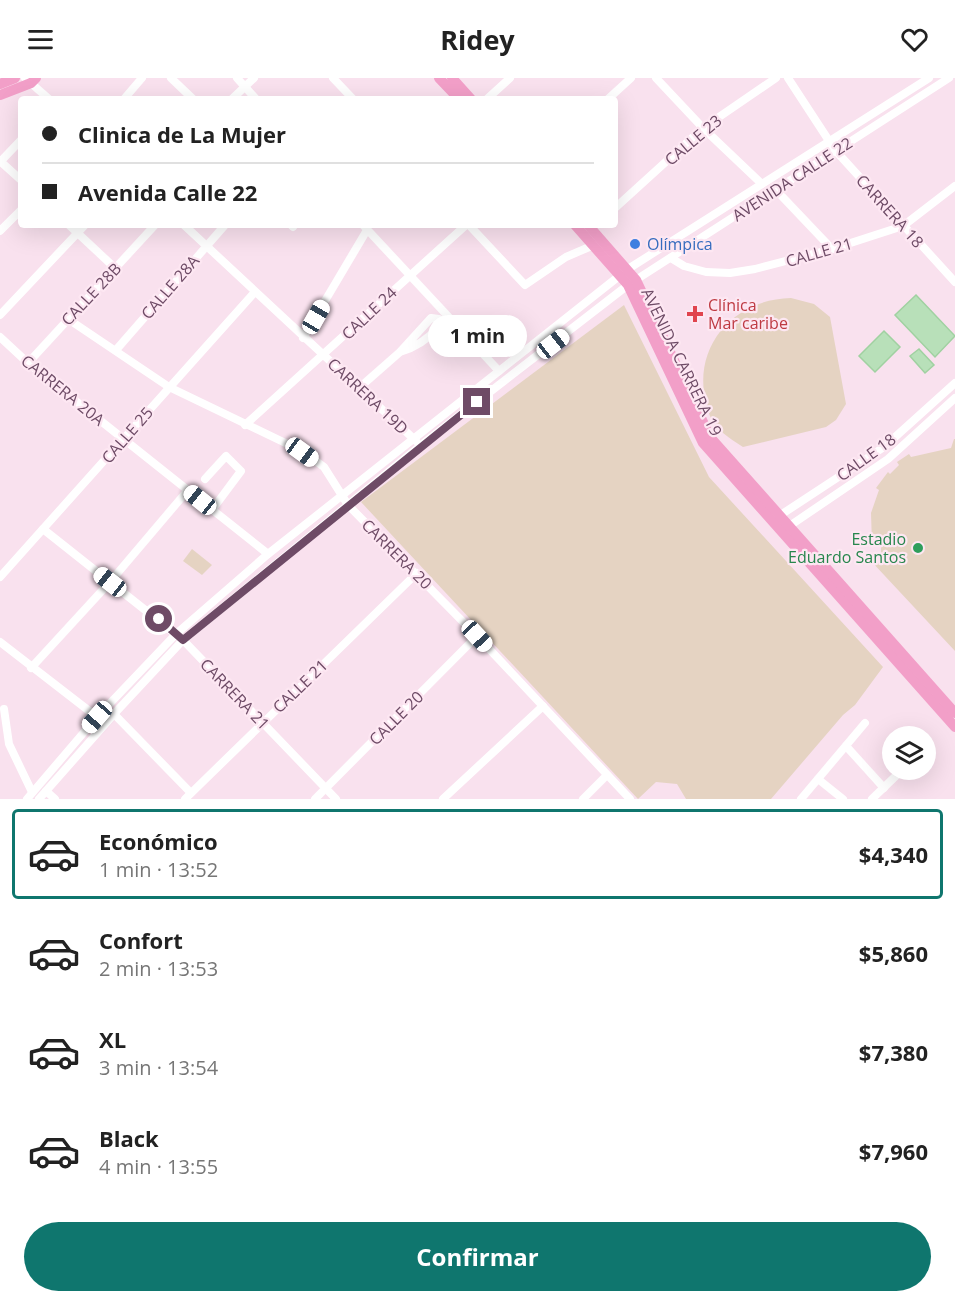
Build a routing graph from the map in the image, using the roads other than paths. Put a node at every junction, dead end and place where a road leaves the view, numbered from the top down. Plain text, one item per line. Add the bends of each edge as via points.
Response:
1 (15, 78) edge
2 (142, 78) edge
3 (171, 78) edge
4 (237, 78) edge
5 (254, 78) edge
6 (333, 78) edge
7 (439, 78) edge
8 (452, 78) edge
9 (510, 78) edge
10 (631, 78) edge
11 (656, 78) edge
12 (776, 78) edge
13 (788, 78) edge
14 (929, 78) edge
15 (949, 78) edge
16 (30, 80) edge
17 (0, 84) edge
18 (245, 86) junction
19 (0, 95) edge
20 (45, 96) edge
21 (127, 96) edge
22 (190, 96) edge
23 (235, 96) edge
24 (253, 96) edge
25 (350, 96) edge
26 (456, 96) edge
27 (468, 96) edge
28 (490, 96) edge
29 (611, 96) edge
30 (703, 128) junction
31 (829, 142) junction
32 (18, 143) edge
33 (835, 150) junction
34 (0, 161) edge
35 (18, 177) edge
36 (762, 184) junction
37 (955, 186) edge
38 (775, 189) junction
39 (618, 205) edge
40 (18, 213) edge
41 (903, 226) junction
42 (72, 228) edge
43 (82, 228) edge
44 (152, 228) edge
45 (187, 228) edge
46 (222, 228) edge
47 (364, 228) edge
48 (366, 228) edge
49 (464, 228) edge
50 (470, 228) edge
51 (579, 228) edge
52 (593, 228) edge
53 (0, 231) edge
54 (78, 233) junction
55 (594, 245) junction
56 (205, 246) junction
57 (832, 249) junction
58 (671, 258) junction
59 (116, 268) junction
60 (625, 272) junction
61 (409, 276) junction
62 (632, 282) junction
63 (955, 282) edge
64 (254, 293) junction
65 (0, 315) edge
66 (68, 319) junction
67 (0, 337) edge
68 (303, 338) junction
69 (116, 350) junction
70 (400, 352) junction
71 (323, 355) junction
72 (28, 363) junction
73 (500, 371) junction
74 (955, 384) edge
75 (169, 387) junction
76 (359, 388) junction
77 (955, 398) edge
78 (245, 424) junction
79 (125, 440) junction
80 (417, 442) junction
81 (205, 479) dead end
82 (188, 490) junction
83 (342, 495) junction
84 (348, 505) junction
85 (212, 510) junction
86 (775, 519) junction
87 (43, 529) junction
88 (784, 530) junction
89 (268, 554) junction
90 (417, 573) junction
91 (0, 577) edge
92 (110, 582) junction
93 (477, 636) junction
94 (180, 637) junction
95 (0, 642) edge
96 (31, 668) junction
97 (543, 706) junction
98 (4, 709) dead end
99 (955, 713) edge
100 (114, 714) junction
101 (97, 717) junction
102 (262, 722) junction
103 (866, 723) dead end
104 (955, 727) edge
105 (846, 746) junction
106 (607, 775) junction
107 (818, 779) junction
108 (892, 780) edge
109 (326, 788) junction
110 (884, 788) junction
111 (46, 790) junction
112 (29, 796) edge
113 (188, 796) edge
114 (39, 799) edge
115 (55, 799) edge
116 (315, 799) edge
117 (336, 799) edge
118 (443, 799) edge
119 (583, 799) edge
120 (630, 799) edge
121 (801, 799) edge
122 (843, 799) edge
123 (872, 799) edge

1 - 17 main road
2 - 21 street
3 - 22 street
4 - 18 street
5 - 18 street
6 - 25 street
7 - 26 main road
8 - 27 main road
9 - 28 street
10 - 29 street
11 - 30 street
12 - 30 street, CALLE 23
13 - 31 street, CARRERA 18
14 - 31 street, AVENIDA CALLE 22
15 - 33 street, AVENIDA CALLE 22
16 - 19 main road
16 - 20 street
18 - 23 street
18 - 24 street
30 - 36 street
30 - 39 street, CALLE 23
31 - 33 street, CARRERA 18
31 - 36 street, AVENIDA CALLE 22
32 - 34 street
33 - 38 street, AVENIDA CALLE 22
33 - 41 street, CARRERA 18
34 - 35 street
36 - 60 street, AVENIDA CALLE 22
37 - 41 street, CALLE 21
38 - 57 street
38 - 58 street, AVENIDA CALLE 22
40 - 53 street
41 - 57 street, CALLE 21
41 - 63 street, CARRERA 18
42 - 54 street
43 - 54 street
44 - 59 street, CALLE 28B
45 - 56 street, CARRERA 19D
46 - 56 street, CALLE 28A
47 - 68 street
48 - 61 street
49 - 61 street, CALLE 24
50 - 55 street via 525,285 566,257
51 - 55 main road, AVENIDA CARRERA 19
52 - 60 main road, AVENIDA CARRERA 19
54 - 59 street
54 - 65 street
55 - 60 main road, AVENIDA CARRERA 19
56 - 64 street, CARRERA 19D
56 - 69 street, CALLE 28A
57 - 58 street, CALLE 21 via 730,273 706,272
58 - 62 street, AVENIDA CALLE 22
59 - 66 street, CALLE 28B
60 - 62 main road, AVENIDA CARRERA 19
60 - 73 street, AVENIDA CALLE 22
61 - 71 street, CALLE 24
61 - 73 street
62 - 80 street, AVENIDA CALLE 22
62 - 86 main road, AVENIDA CARRERA 19 via 710,437
64 - 68 street, CARRERA 19D
64 - 75 street, CALLE 25
66 - 69 street, CARRERA 20
66 - 72 street, CALLE 28B
67 - 72 street, CARRERA 20A
68 - 71 street, CARRERA 19D
69 - 75 street, CARRERA 20
70 - 70 street via 431,336 439,327 439,319 431,318
70 - 76 street
71 - 76 street, CARRERA 19D
71 - 78 street, CALLE 24
72 - 79 street, CARRERA 20A
73 - 80 street, AVENIDA CALLE 22
74 - 86 street, CALLE 18 via 884,447
75 - 78 street, CARRERA 20
75 - 79 street, CALLE 25
76 - 80 street, CARRERA 19D
77 - 88 street, CALLE 18 via 888,459
78 - 83 street, CARRERA 20 via 324,467
79 - 82 street, CARRERA 20A
79 - 87 street, CALLE 25
80 - 83 street, AVENIDA CALLE 22
80 - 84 street, AVENIDA CALLE 22
81 - 85 street via 226,456 241,471
82 - 85 street, CARRERA 20A
82 - 92 street
83 - 84 street, CARRERA 20
83 - 89 street, AVENIDA CALLE 22
84 - 90 street, CARRERA 20
84 - 94 street, AVENIDA CALLE 22
85 - 89 street, CARRERA 20A
86 - 88 main road, AVENIDA CARRERA 19
87 - 91 street, CALLE 25
87 - 92 street, CARRERA 21
88 - 99 main road, AVENIDA CARRERA 19
88 - 104 main road, AVENIDA CARRERA 19
89 - 94 street, AVENIDA CALLE 22
90 - 93 street, CARRERA 20
90 - 102 street, CALLE 21
92 - 94 street, CARRERA 21
92 - 96 street
93 - 97 street, CARRERA 20
93 - 109 street, CALLE 20
94 - 100 street, AVENIDA CALLE 22
94 - 101 street, AVENIDA CALLE 22
94 - 102 street, CARRERA 21
95 - 96 street
96 - 101 street
97 - 106 street, CARRERA 20
97 - 118 street
98 - 112 street via 12,750
100 - 111 street, AVENIDA CALLE 22
100 - 113 street
101 - 112 street, AVENIDA CALLE 22
102 - 109 street, CARRERA 21
102 - 113 street, CALLE 21
103 - 105 street
105 - 107 street
105 - 110 street
106 - 119 street
106 - 120 street, CARRERA 20
107 - 121 street
107 - 122 street
108 - 110 street
109 - 116 street, CALLE 20
109 - 117 street, CARRERA 21
110 - 123 street
111 - 114 street, AVENIDA CALLE 22
111 - 115 street

